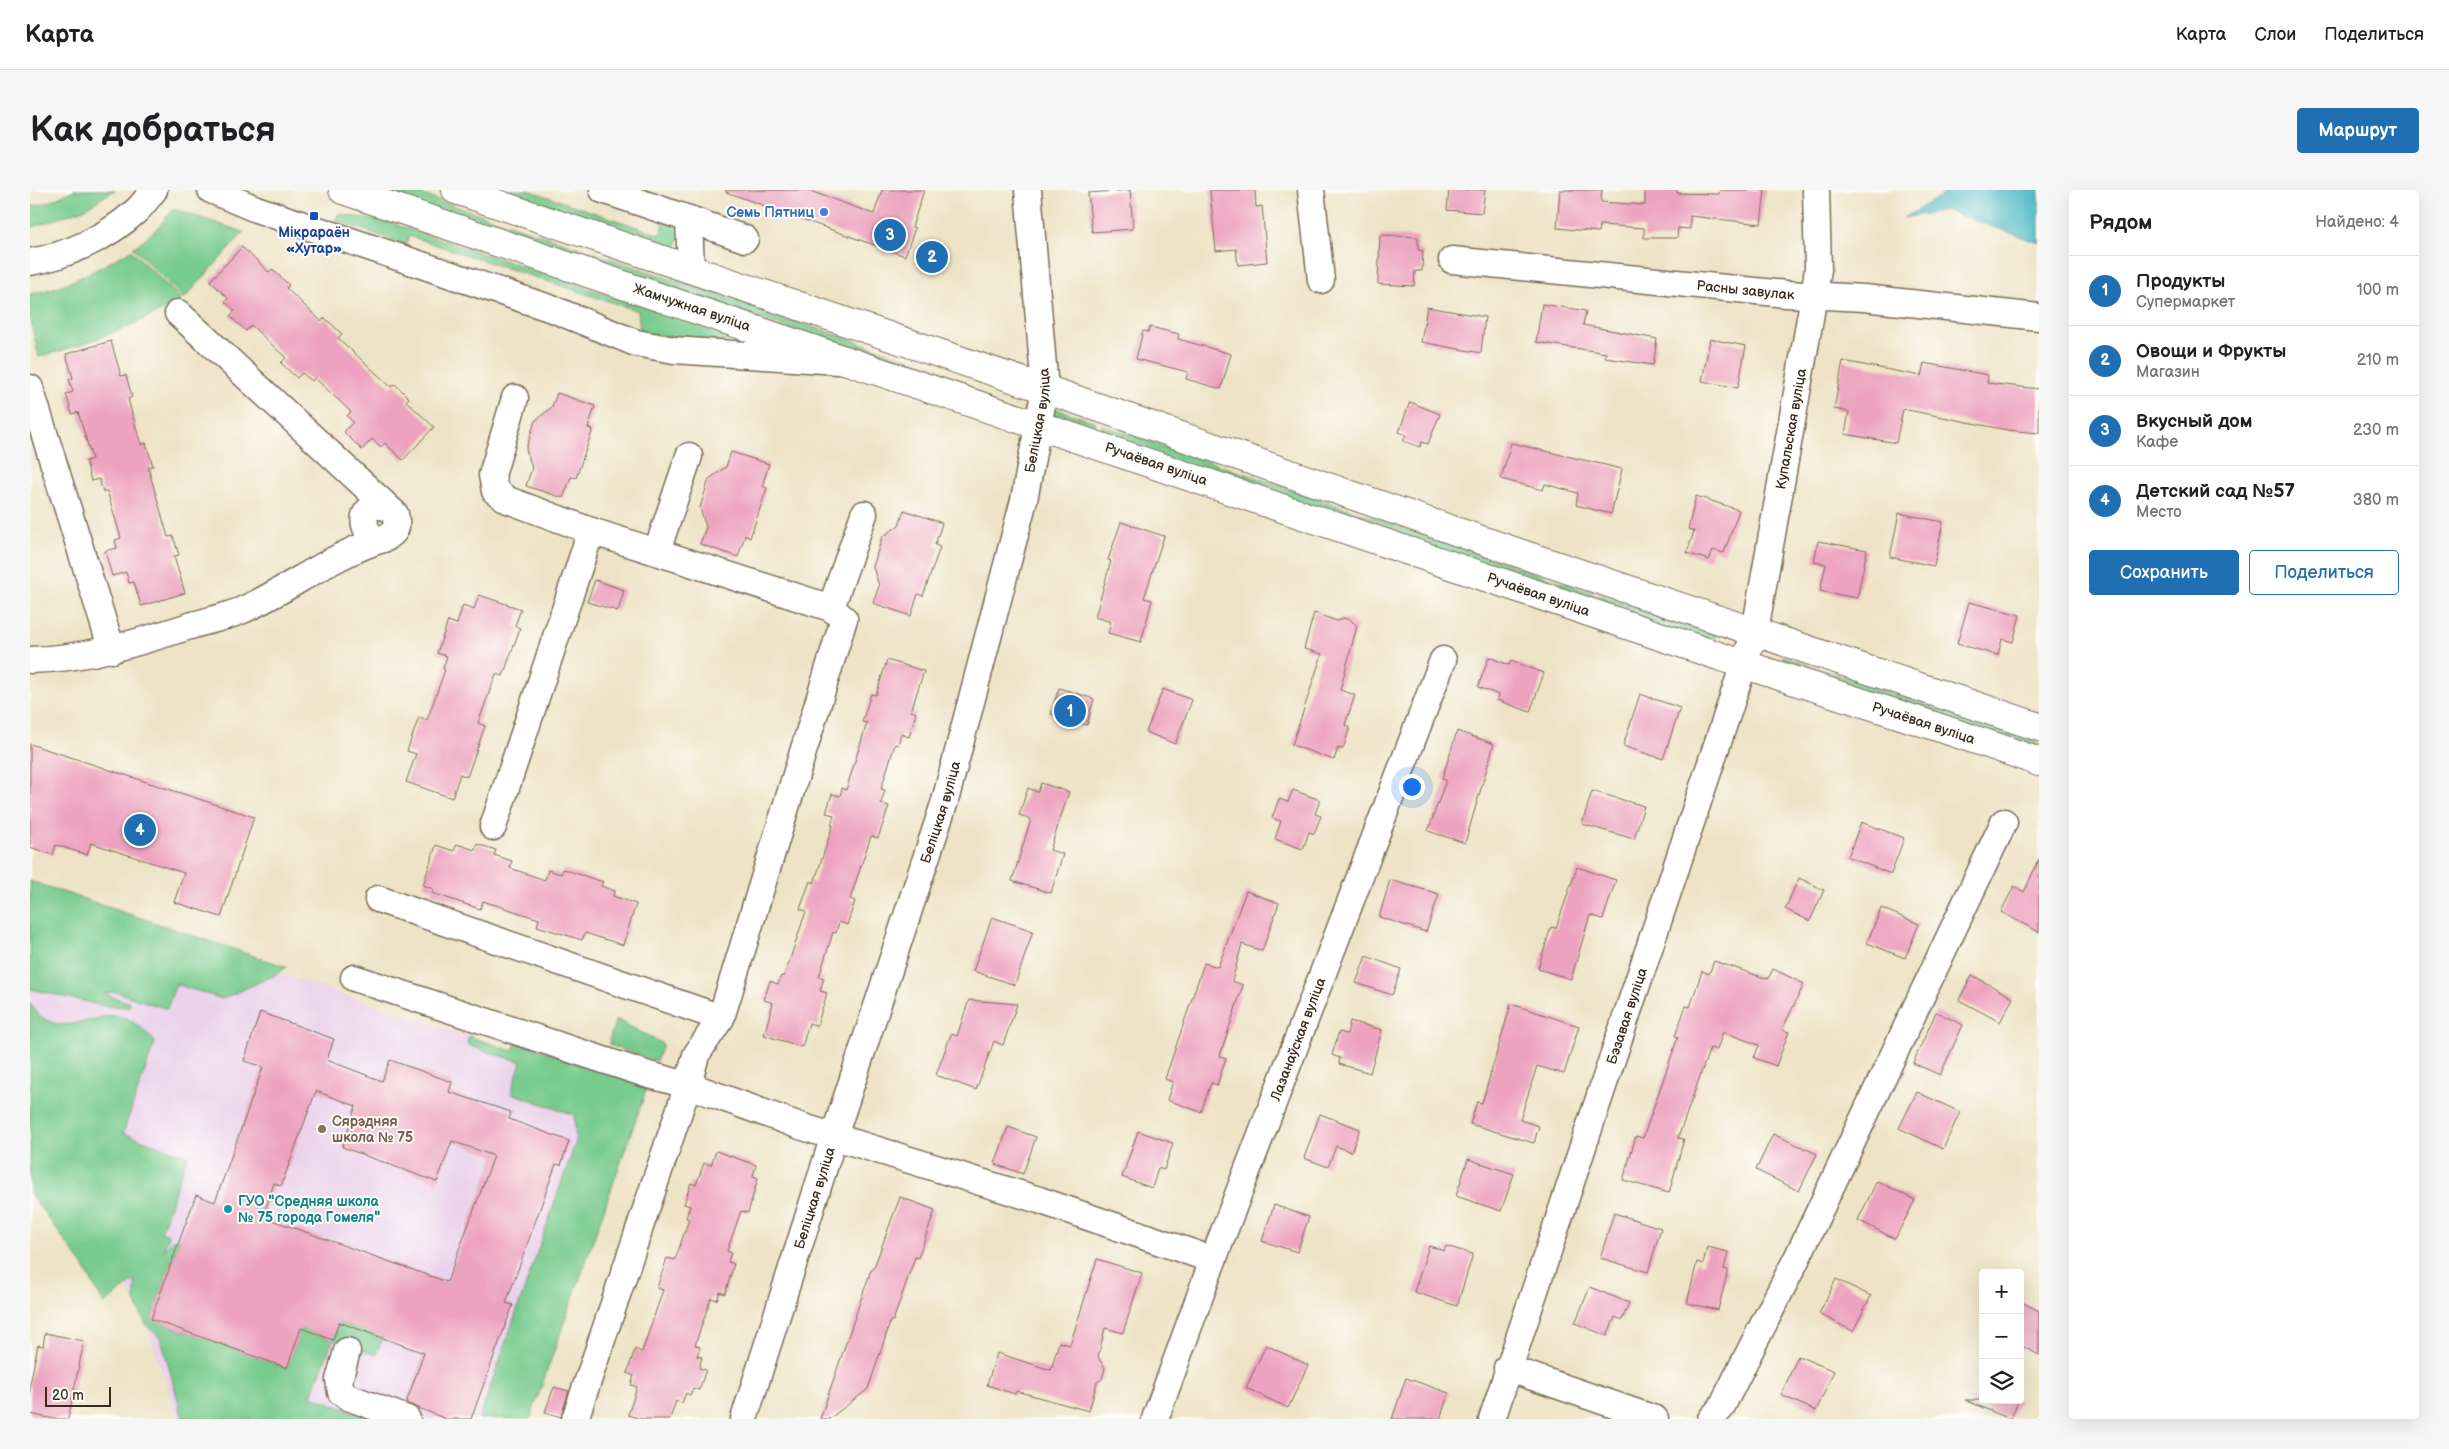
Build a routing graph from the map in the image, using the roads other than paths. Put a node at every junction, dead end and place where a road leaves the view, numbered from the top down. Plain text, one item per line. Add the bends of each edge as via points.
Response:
1 (154, 190) edge
2 (211, 190) edge
3 (343, 190) edge
4 (456, 190) edge
5 (603, 190) edge
6 (1028, 190) edge
7 (1311, 190) edge
8 (1816, 190) edge
9 (689, 219) junction
10 (745, 239) dead end
11 (1452, 260) dead end
12 (30, 262) edge
13 (691, 270) junction
14 (1321, 280) dead end
15 (1814, 296) junction
16 (178, 313) dead end
17 (2039, 317) edge
18 (859, 363) junction
19 (30, 388) edge
20 (1045, 389) junction
21 (515, 398) dead end
22 (1040, 426) junction
23 (689, 456) dead end
24 (864, 514) dead end
25 (591, 531) junction
26 (657, 551) junction
27 (831, 608) junction
28 (1755, 631) junction
29 (112, 650) junction
30 (30, 660) edge
31 (1443, 660) dead end
32 (1745, 664) junction
33 (2039, 727) edge
34 (2039, 762) edge
35 (2004, 822) dead end
36 (493, 827) dead end
37 (378, 899) dead end
38 (354, 978) dead end
39 (721, 1018) junction
40 (688, 1085) junction
41 (834, 1136) junction
42 (1214, 1260) junction
43 (347, 1351) dead end
44 (1508, 1368) junction
45 (408, 1419) edge
46 (575, 1419) edge
47 (744, 1419) edge
48 (1155, 1419) edge
49 (1492, 1419) edge
50 (1655, 1419) edge
51 (1711, 1419) edge

1 - 12 street via 137,211 106,232 72,250
2 - 18 street via 256,209 555,310 636,343 674,350
3 - 18 main road, Жамчужная вуліца
4 - 13 main road
5 - 9 street
6 - 20 street, Беліцкая вуліца
7 - 14 street
8 - 15 street, Купальская вуліца via 1818,269
9 - 10 street
9 - 13 street
11 - 15 street, Расны завулак
13 - 20 main road
15 - 17 street, Расны завулак via 1864,298
15 - 28 street, Купальская вуліца
16 - 29 street via 395,514 397,522 395,531 386,538 346,552 246,609
18 - 22 main road, Жамчужная вуліца
19 - 29 street
20 - 22 street, Беліцкая вуліца
20 - 28 main road
21 - 25 street via 492,475 495,492 508,500
22 - 32 main road, Ручаёвая вуліца via 1276,503
22 - 41 street, Беліцкая вуліца via 1024,500 945,801
23 - 26 street
24 - 27 street
25 - 26 street
25 - 36 street
26 - 27 street
27 - 39 street via 844,619
28 - 32 street, Купальская вуліца
28 - 33 main road
29 - 30 street
31 - 42 street, Лазанаўская вуліца
32 - 34 main road, Ручаёвая вуліца
32 - 44 street, Бэзавая вуліца
35 - 51 street via 1798,1256 1721,1408
37 - 39 street
38 - 40 street
39 - 40 street via 696,1054
40 - 41 street
40 - 46 street
41 - 42 street via 1039,1200
41 - 47 street, Беліцкая вуліца
42 - 48 street, Лазанаўская вуліца
43 - 45 street via 339,1380 341,1392
44 - 49 street, Бэзавая вуліца
44 - 50 street

